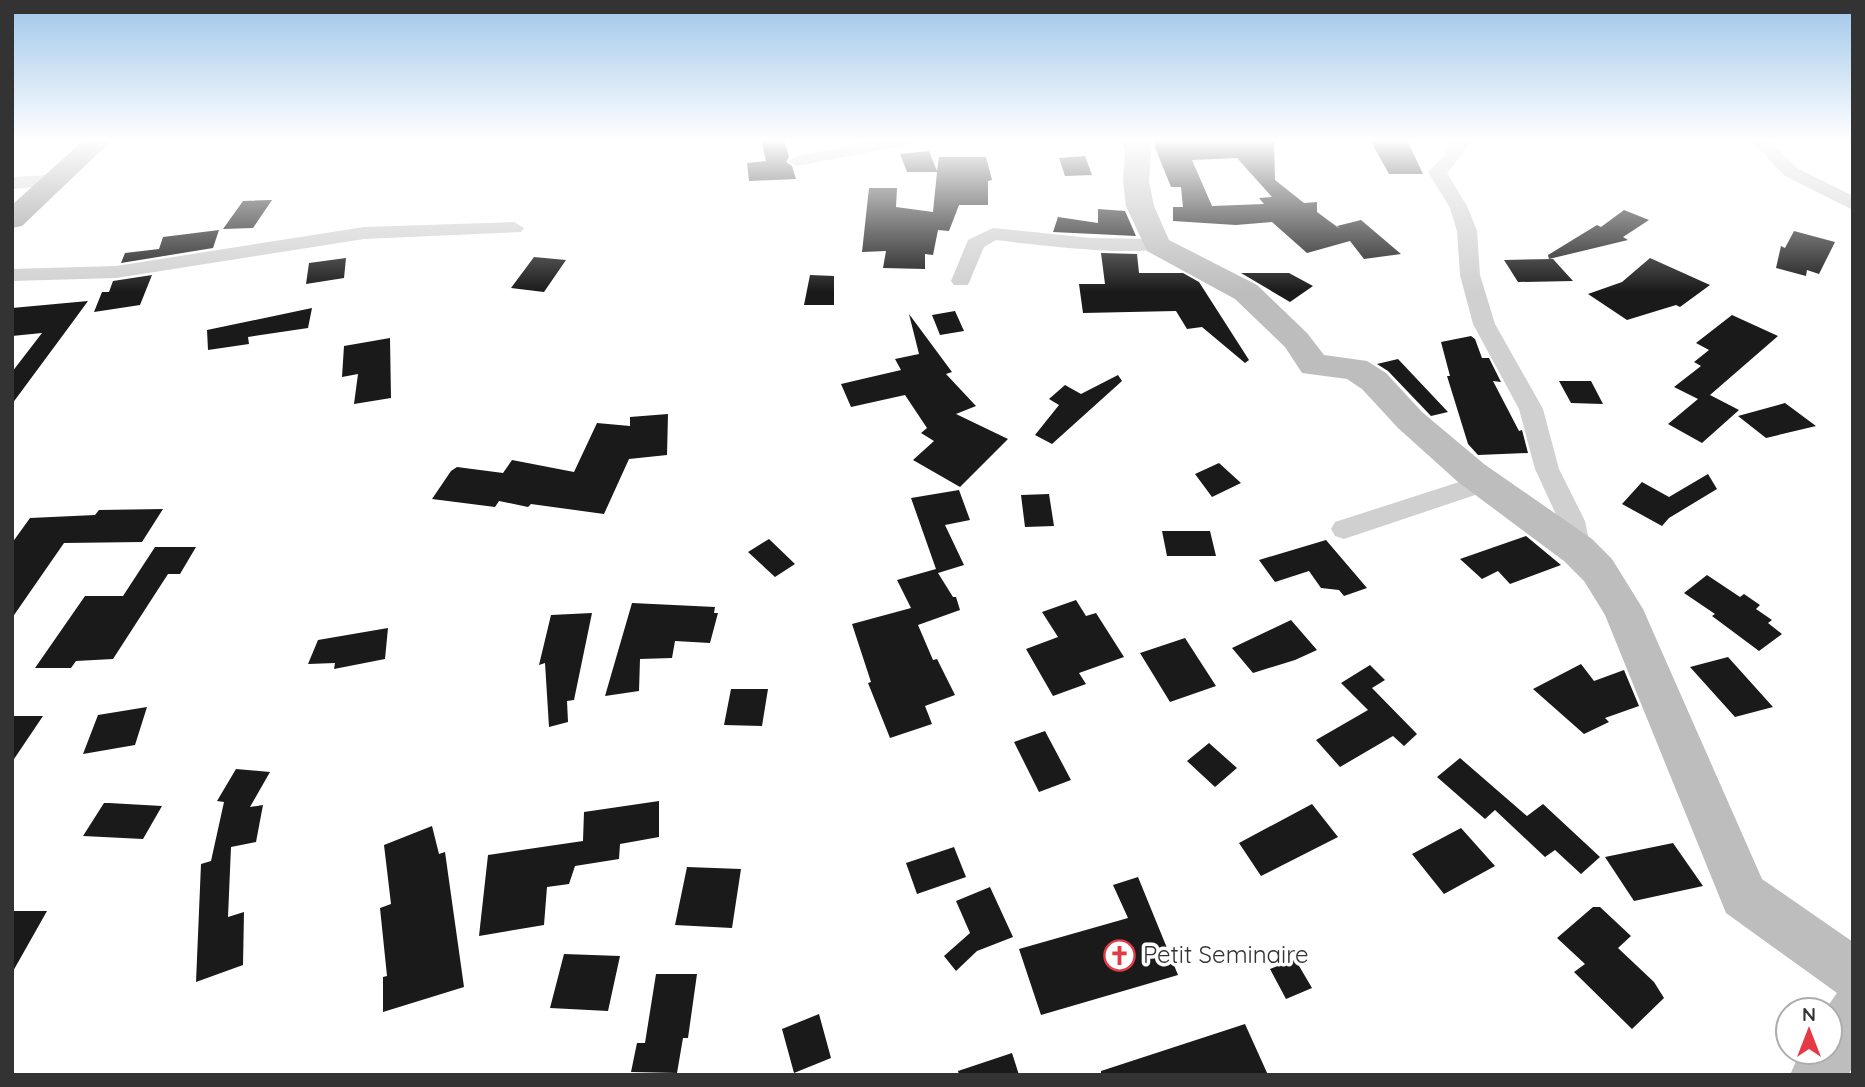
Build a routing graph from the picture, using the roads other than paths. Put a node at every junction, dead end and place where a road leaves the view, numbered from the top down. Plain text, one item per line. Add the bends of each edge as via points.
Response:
1 (41, 191) edge
2 (1138, 191) edge
3 (1448, 191) edge
4 (1827, 191) edge
5 (1853, 204) edge
6 (12, 220) edge
7 (513, 229) dead end
8 (1157, 245) junction
9 (12, 275) edge
10 (961, 281) dead end
11 (1485, 483) junction
12 (1344, 529) dead end
13 (1578, 550) junction
14 (1853, 973) edge
15 (1853, 1013) edge
16 (1818, 1075) edge

1 - 6 highway
2 - 8 street
3 - 13 street via 1467,231 1470,275 1484,324 1531,409 1547,469 1572,521
4 - 5 street
7 - 9 street via 364,233 116,272
8 - 10 street via 993,234 975,244
8 - 11 street via 1247,292 1296,340 1314,365 1355,369 1374,381 1410,420
11 - 12 street
11 - 13 street
13 - 14 street via 1598,570 1623,609 1744,895
15 - 16 street

